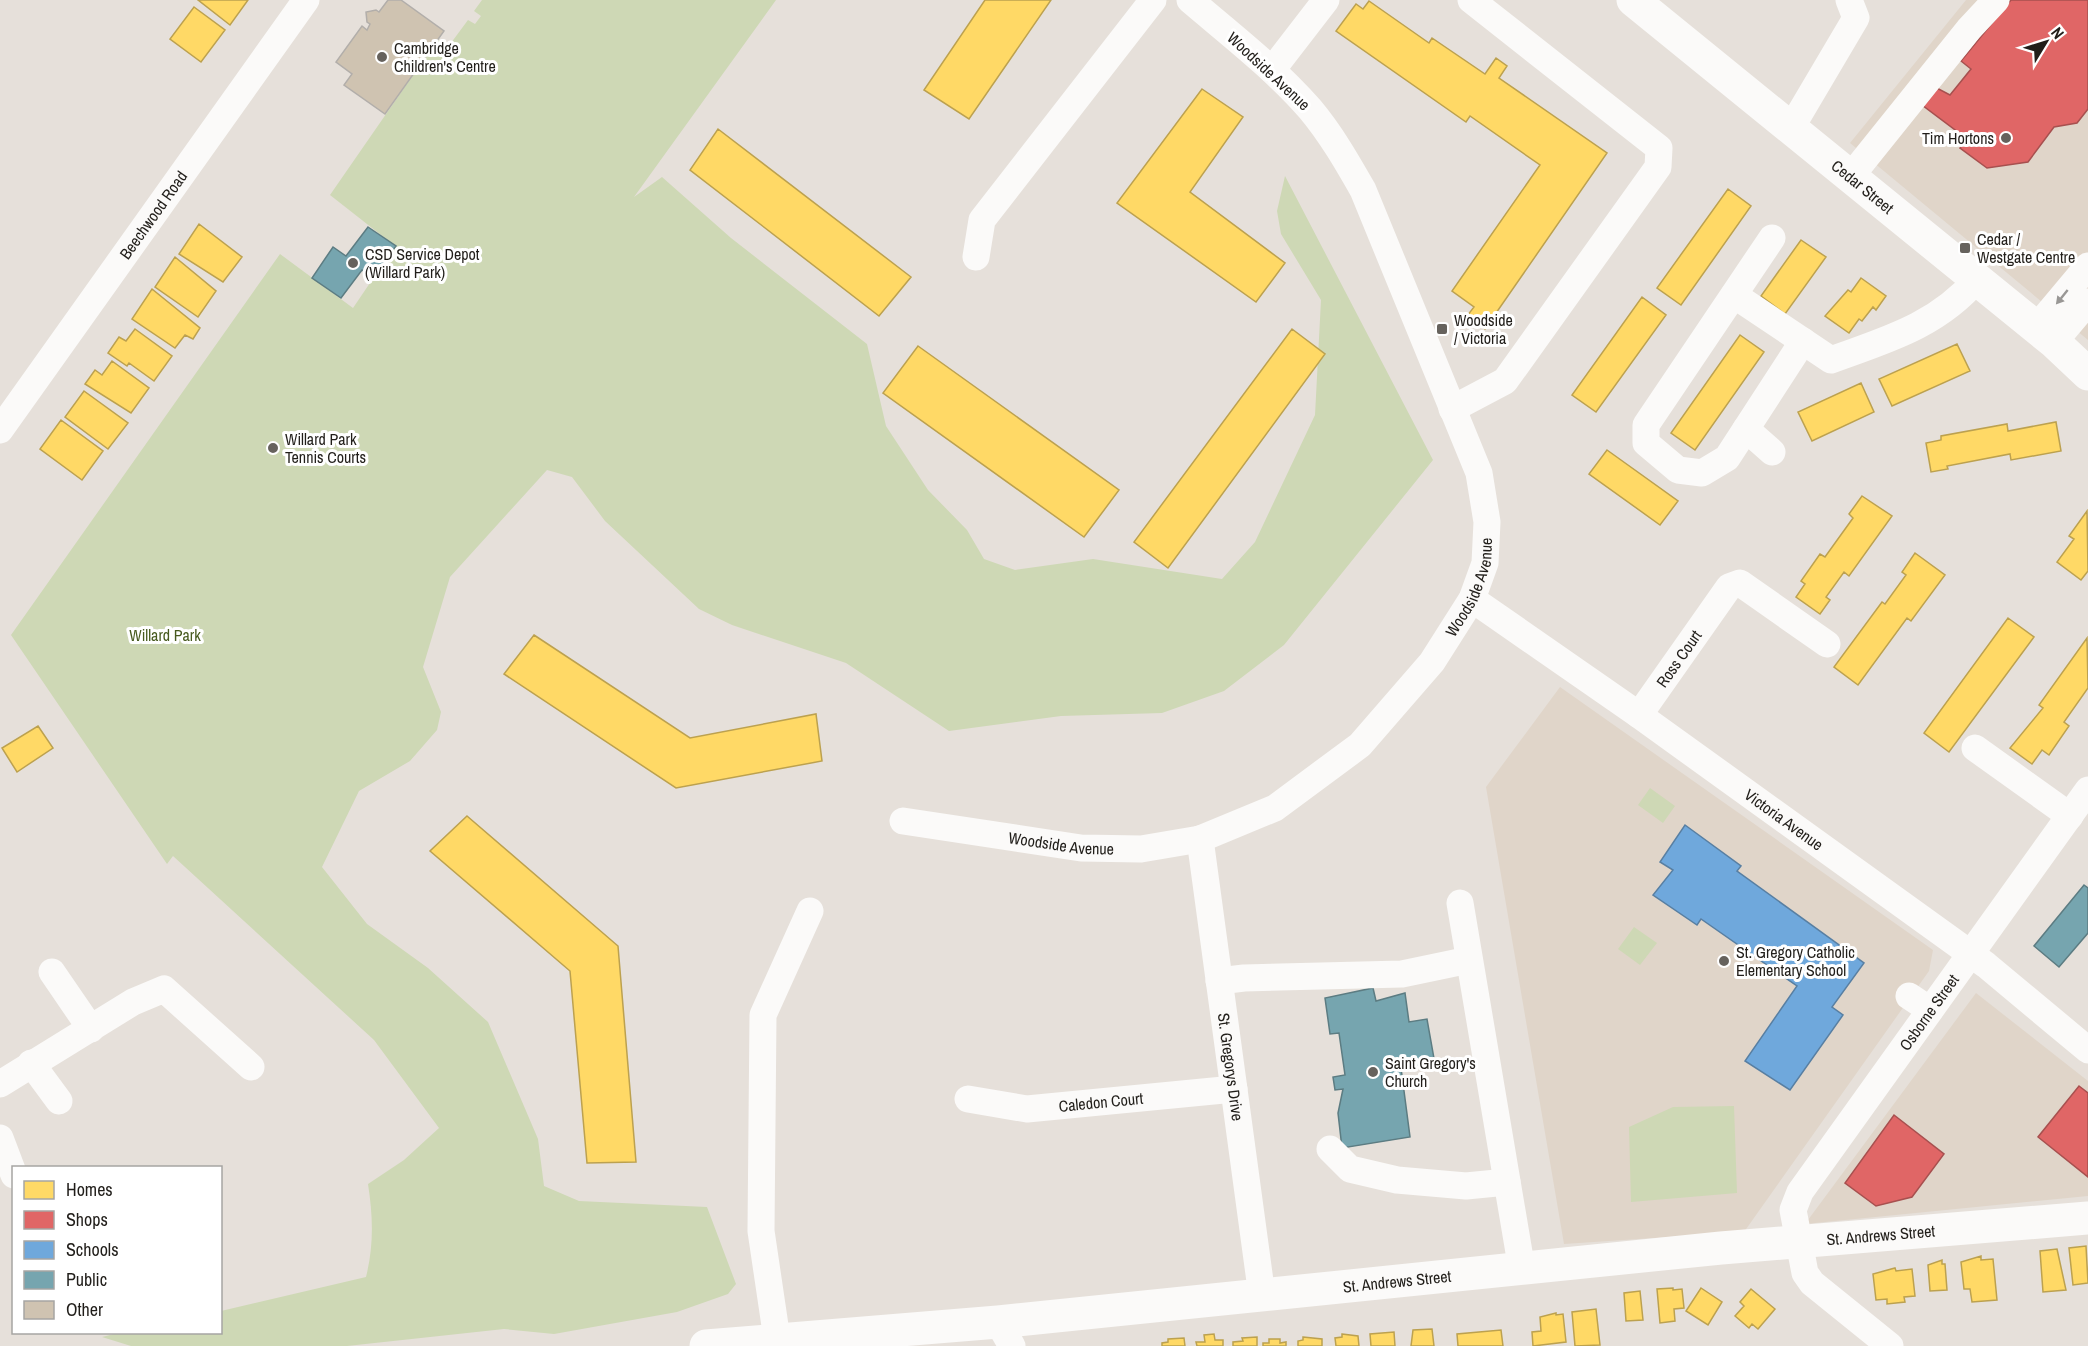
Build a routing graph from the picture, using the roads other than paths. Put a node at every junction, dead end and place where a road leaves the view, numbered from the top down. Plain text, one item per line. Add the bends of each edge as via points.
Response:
1 (306, 0) edge
2 (1153, 0) edge
3 (1190, 0) edge
4 (1326, 0) edge
5 (1471, 0) edge
6 (1634, 0) edge
7 (1850, 0) edge
8 (1996, 0) edge
9 (1272, 70) junction
10 (1791, 128) junction
11 (1851, 176) junction
12 (1772, 238) dead end
13 (976, 257) dead end
14 (2088, 266) edge
15 (1977, 279) junction
16 (1734, 295) junction
17 (2088, 302) edge
18 (2045, 335) junction
19 (1803, 342) junction
20 (2088, 374) edge
21 (1452, 409) junction
22 (1746, 429) junction
23 (0, 430) edge
24 (1772, 452) dead end
25 (1472, 599) junction
26 (1827, 644) dead end
27 (1639, 715) junction
28 (1975, 748) dead end
29 (2088, 790) edge
30 (2070, 816) junction
31 (903, 821) dead end
32 (1200, 838) junction
33 (1460, 903) dead end
34 (810, 911) dead end
35 (1970, 954) junction
36 (1469, 960) junction
37 (52, 972) dead end
38 (1220, 981) junction
39 (91, 1029) junction
40 (2088, 1050) edge
41 (31, 1063) junction
42 (251, 1067) dead end
43 (0, 1084) edge
44 (1234, 1089) junction
45 (968, 1099) dead end
46 (59, 1101) dead end
47 (0, 1138) edge
48 (1330, 1149) dead end
49 (12, 1170) edge
50 (1507, 1182) junction
51 (2088, 1218) edge
52 (1798, 1243) junction
53 (1522, 1270) junction
54 (1262, 1296) junction
55 (1005, 1334) edge
56 (777, 1343) edge
57 (1888, 1345) edge
58 (706, 1346) edge

1 - 23 street, Beechwood Road
2 - 13 street via 982,220
3 - 9 street, Woodside Avenue
4 - 9 street
5 - 21 street via 1659,148 1658,167 1505,381
6 - 10 main road, Cedar Street
7 - 10 street via 1856,18
8 - 11 street
9 - 21 street, Woodside Avenue via 1310,110 1341,151 1363,190
10 - 11 main road, Cedar Street
11 - 15 main road, Cedar Street
12 - 16 street
14 -> 18 street
15 - 18 main road, Cedar Street
15 - 19 street via 1959,300 1914,329 1841,357 1831,360
16 - 19 street
16 - 22 street via 1646,425 1646,443 1678,470 1702,473 1727,458
17 - 18 street
18 - 20 main road, Cedar Street
19 - 22 street
21 - 25 street, Woodside Avenue via 1479,473 1487,522 1485,563
22 - 24 street
25 - 27 street, Victoria Avenue
25 - 32 street, Woodside Avenue via 1432,662 1360,745 1275,808
26 - 27 street, Ross Court via 1740,583 1729,588
27 - 35 street, Victoria Avenue
28 - 30 street
29 - 30 street, Osborne Street
30 - 35 street, Osborne Street
31 - 32 street, Woodside Avenue via 1081,848 1141,849
32 - 38 street, St. Gregorys Drive
33 - 36 street
34 - 56 street via 764,1015 761,1231
35 - 40 street, Victoria Avenue
35 - 52 street, Osborne Street via 1920,1003 1800,1192 1793,1209
36 - 38 street via 1402,974
36 - 50 street
37 - 39 street
38 - 44 street, St. Gregorys Drive
39 - 41 street
39 - 42 street via 133,1002 164,989
41 - 43 street
41 - 46 street
44 - 45 street, Caledon Court via 1028,1108
44 - 54 street, St. Gregorys Drive
47 - 49 street
48 - 50 street via 1350,1169 1397,1180 1466,1186
50 - 53 street
51 - 52 main road, St. Andrews Street
52 - 53 main road, St. Andrews Street
52 - 57 street, Osborne Street via 1805,1273 1812,1283
53 - 54 main road, St. Andrews Street
54 - 55 main road, St. Andrews Street
55 - 56 main road, St. Andrews Street
56 - 58 main road, St. Andrews Street

